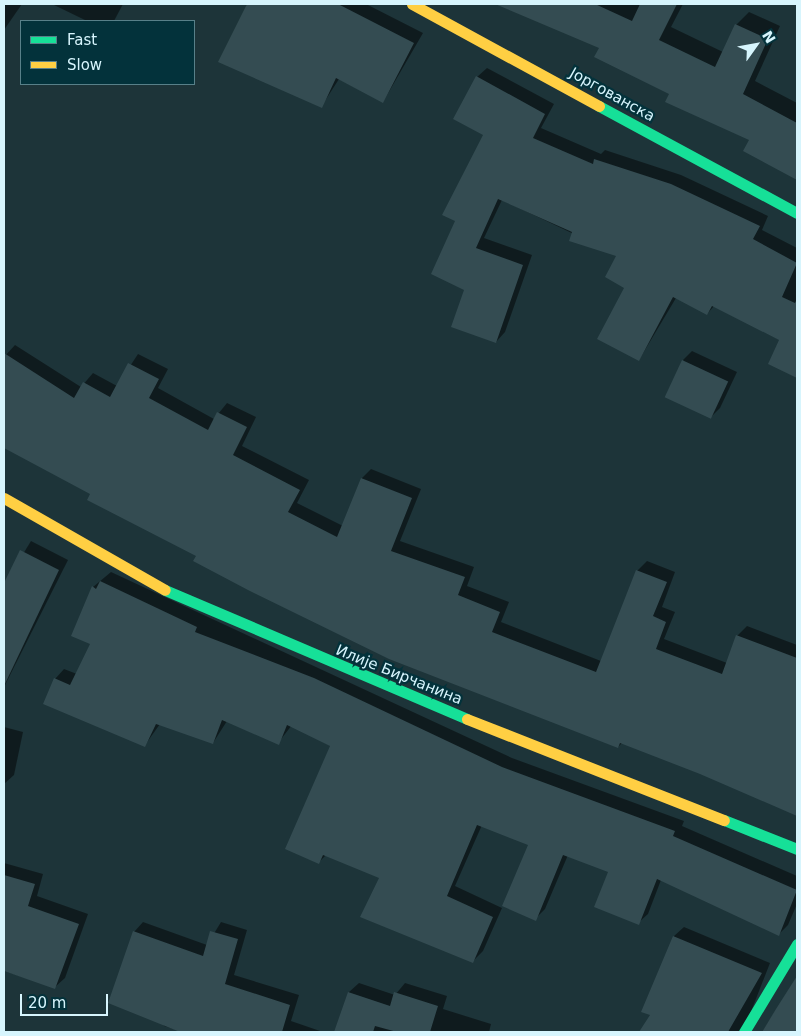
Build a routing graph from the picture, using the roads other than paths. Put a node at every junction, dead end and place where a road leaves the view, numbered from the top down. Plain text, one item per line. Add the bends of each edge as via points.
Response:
1 (412, 4) edge
2 (797, 213) edge
3 (4, 498) edge
4 (797, 849) edge
5 (797, 944) edge
6 (744, 1032) edge

1 - 2 street, Јоргованска
3 - 4 street, Илије Бирчанина via 135,576 263,634 370,681
5 - 6 street

